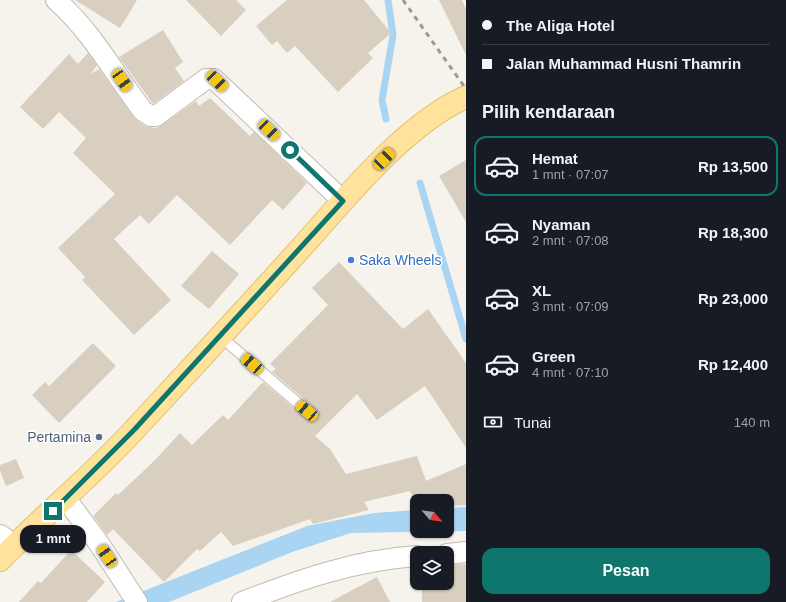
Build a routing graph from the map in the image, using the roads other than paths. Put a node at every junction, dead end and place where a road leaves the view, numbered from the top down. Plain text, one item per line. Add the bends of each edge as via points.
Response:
1 (56, 0) edge
2 (464, 102) edge
3 (343, 201) junction
4 (220, 336) junction
5 (307, 411) dead end
6 (66, 499) junction
7 (5, 547) edge
8 (466, 552) edge
9 (454, 553) edge
10 (410, 557) edge
11 (137, 602) edge
12 (242, 602) edge

1 - 3 street via 94,40 143,111 156,116 206,79 214,79
2 - 3 main road via 419,126
3 - 4 main road
4 - 5 lane
4 - 6 main road via 134,430
6 - 7 main road
6 - 11 street
8 - 9 street
10 - 12 street via 356,564 300,580

